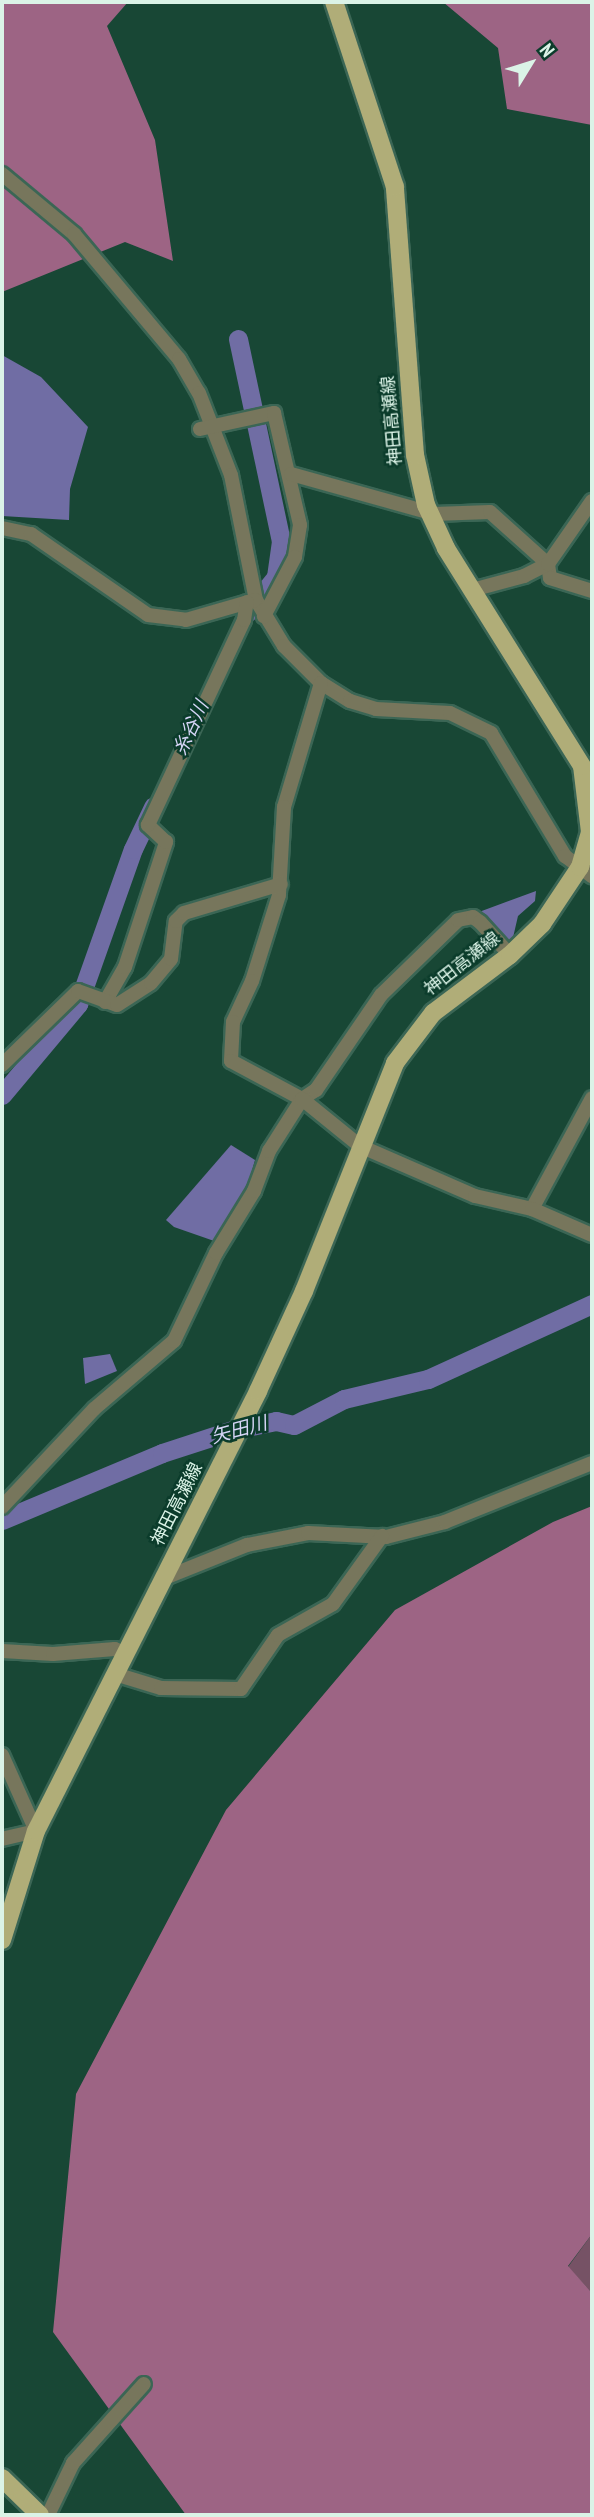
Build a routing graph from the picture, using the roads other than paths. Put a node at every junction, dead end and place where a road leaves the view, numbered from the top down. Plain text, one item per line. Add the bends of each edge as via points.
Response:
1 (334, 2) edge
2 (2, 174) edge
3 (207, 428) junction
4 (291, 474) junction
5 (592, 501) edge
6 (430, 513) junction
7 (2, 528) edge
8 (548, 564) junction
9 (472, 590) junction
10 (592, 591) edge
11 (252, 601) junction
12 (264, 616) junction
13 (321, 683) junction
14 (586, 872) edge
15 (281, 884) junction
16 (510, 955) junction
17 (92, 998) junction
18 (2, 1065) edge
19 (592, 1098) edge
20 (302, 1100) junction
21 (360, 1146) junction
22 (532, 1209) junction
23 (592, 1235) edge
24 (592, 1463) edge
25 (2, 1507) edge
26 (382, 1536) junction
27 (162, 1579) junction
28 (2, 1651) edge
29 (125, 1654) junction
30 (115, 1674) junction
31 (2, 1755) edge
32 (36, 1831) junction
33 (2, 1839) edge
34 (2, 1940) edge
35 (144, 2384) dead end
36 (2, 2477) edge
37 (40, 2515) edge
38 (48, 2515) edge

1 - 6 main road, 神田高瀬線 via 395,187 415,454
2 - 3 street via 74,234 155,326 186,370
3 - 4 street via 274,413
3 - 11 street via 241,506
4 - 6 street
4 - 12 street via 300,525 295,557
5 - 8 street
6 - 8 street via 490,512
6 - 9 main road, 神田高瀬線
7 - 11 street via 31,534 148,615 186,620
8 - 9 street via 524,576
8 - 10 street via 550,578
9 - 14 main road, 神田高瀬線 via 582,766 590,832
11 - 12 street
11 - 17 street via 148,825 159,835 125,967
12 - 13 street via 284,646
13 - 14 street via 350,701 376,709 450,713 491,733 556,842
13 - 15 street via 284,807
14 - 16 main road, 神田高瀬線
15 - 17 street via 184,913 176,921 171,959 165,969 117,1005
15 - 20 street via 228,1049 230,1061
16 - 20 street via 480,922 465,916 458,920 381,995 316,1090
16 - 21 main road, 神田高瀬線 via 433,1013 404,1047
17 - 18 street via 18,1046
19 - 22 street
20 - 21 street
20 - 25 street via 269,1151 254,1191 216,1253 174,1341 94,1409
21 - 22 street via 475,1196
21 - 27 main road, 神田高瀬線 via 304,1291
22 - 23 street
24 - 26 street via 445,1522
26 - 27 street via 309,1533 259,1542
26 - 30 street via 333,1604 278,1635 241,1689 161,1688
27 - 29 main road, 神田高瀬線
28 - 29 street via 53,1654 115,1649
29 - 30 main road, 神田高瀬線
30 - 32 main road, 神田高瀬線
31 - 32 street
32 - 33 street
32 - 34 main road, 神田高瀬線
35 - 38 street via 73,2463
36 - 37 main road

